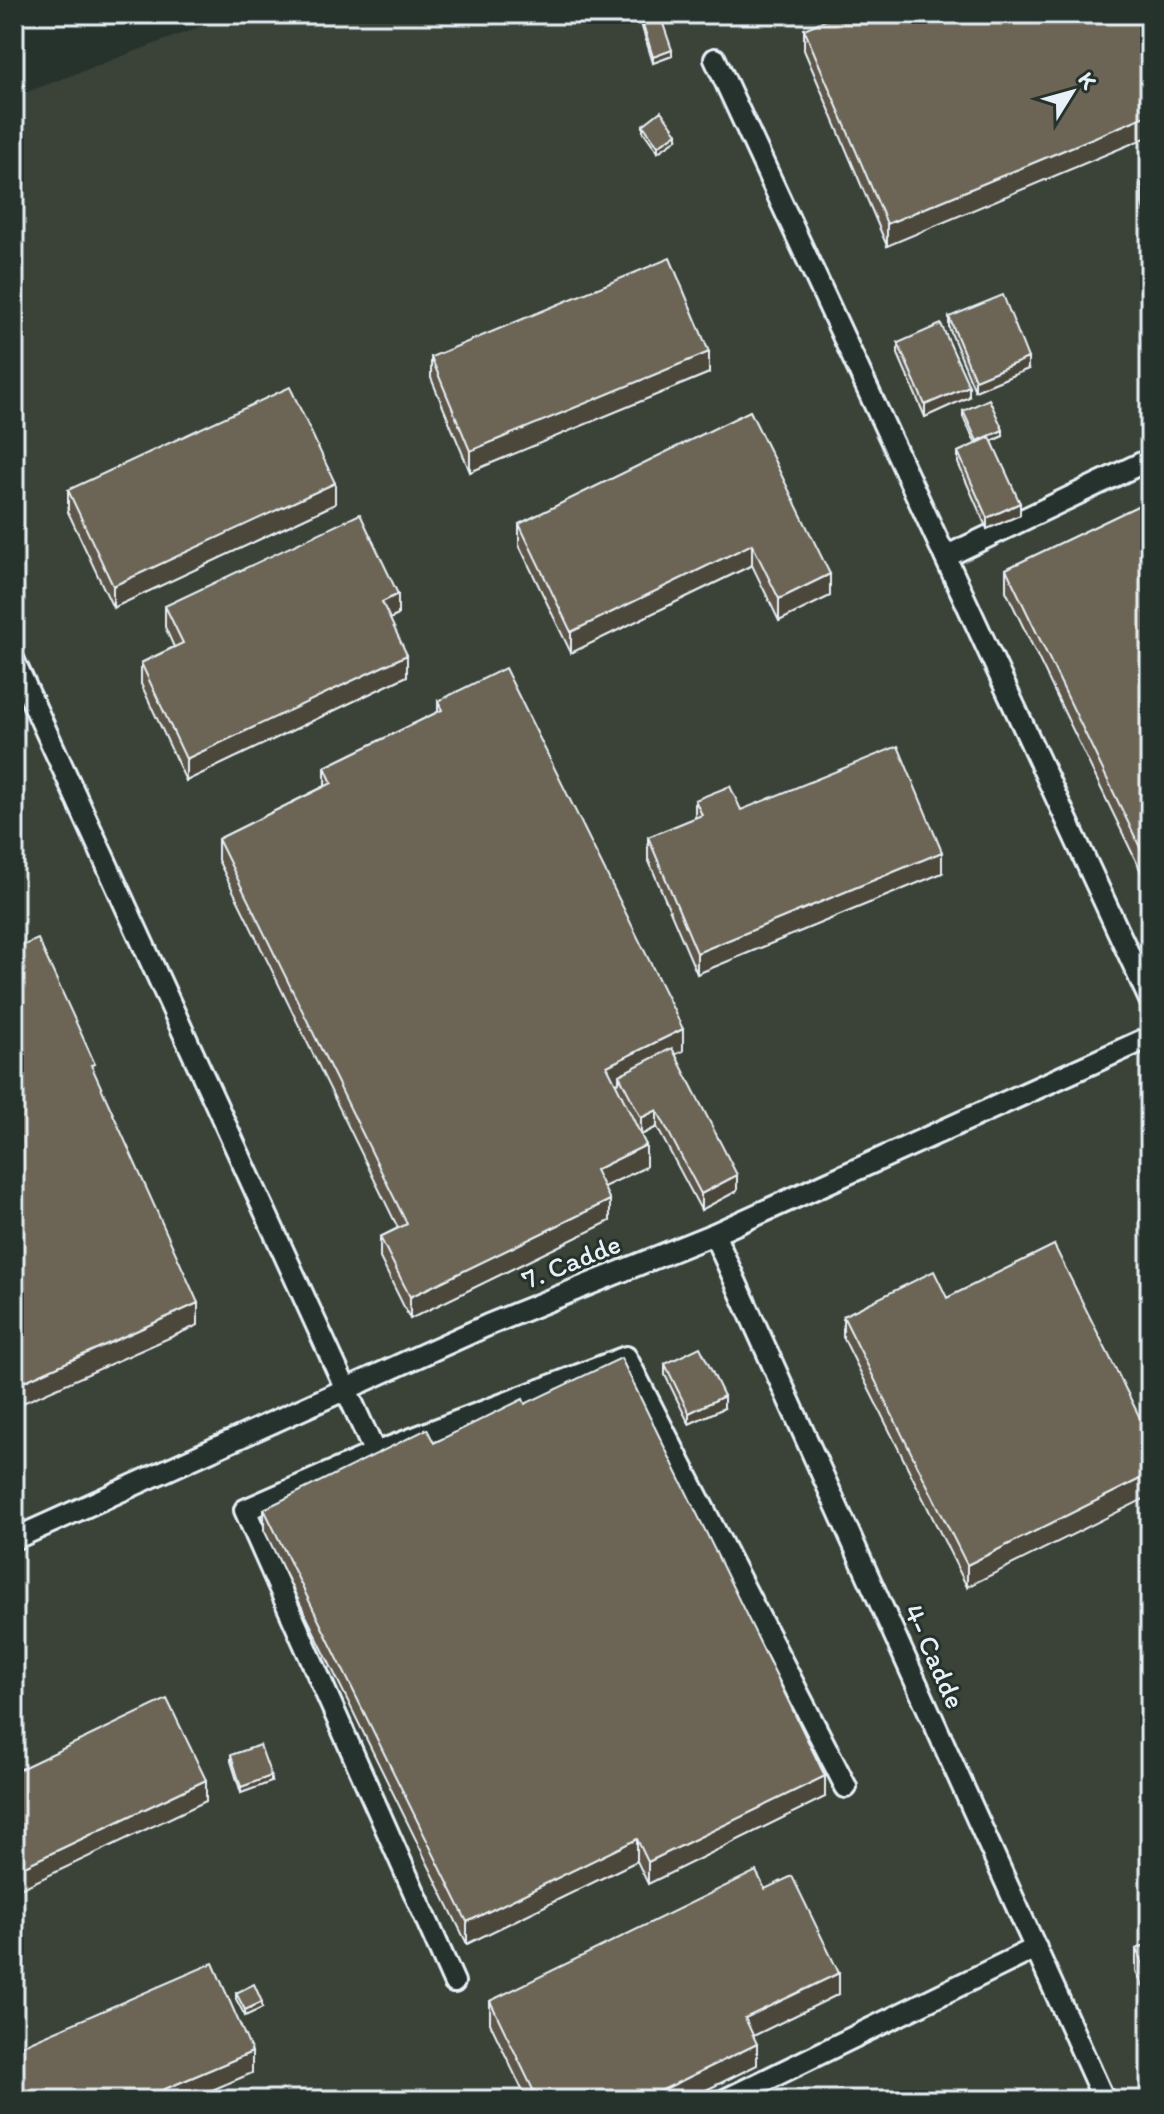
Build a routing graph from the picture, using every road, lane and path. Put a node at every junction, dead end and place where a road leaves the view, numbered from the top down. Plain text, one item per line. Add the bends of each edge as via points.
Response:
1 (715, 59) dead end
2 (1150, 459) edge
3 (945, 557) junction
4 (14, 661) edge
5 (1150, 1000) edge
6 (1150, 1037) edge
7 (714, 1234) junction
8 (347, 1389) junction
9 (375, 1453) junction
10 (14, 1539) edge
11 (846, 1787) dead end
12 (1036, 1948) junction
13 (454, 1982) dead end
14 (725, 2100) edge
15 (1104, 2100) edge

1 - 3 lane
2 - 3 lane
3 - 5 lane
4 - 8 lane
6 - 7 lane, 7. Cadde
7 - 8 lane, 7. Cadde via 488,1325
7 - 12 lane, 4- Cadde
8 - 9 lane
8 - 10 lane, 7. Cadde
9 - 11 lane via 626,1357
9 - 13 lane via 245,1510
12 - 14 lane
12 - 15 lane, 4- Cadde

